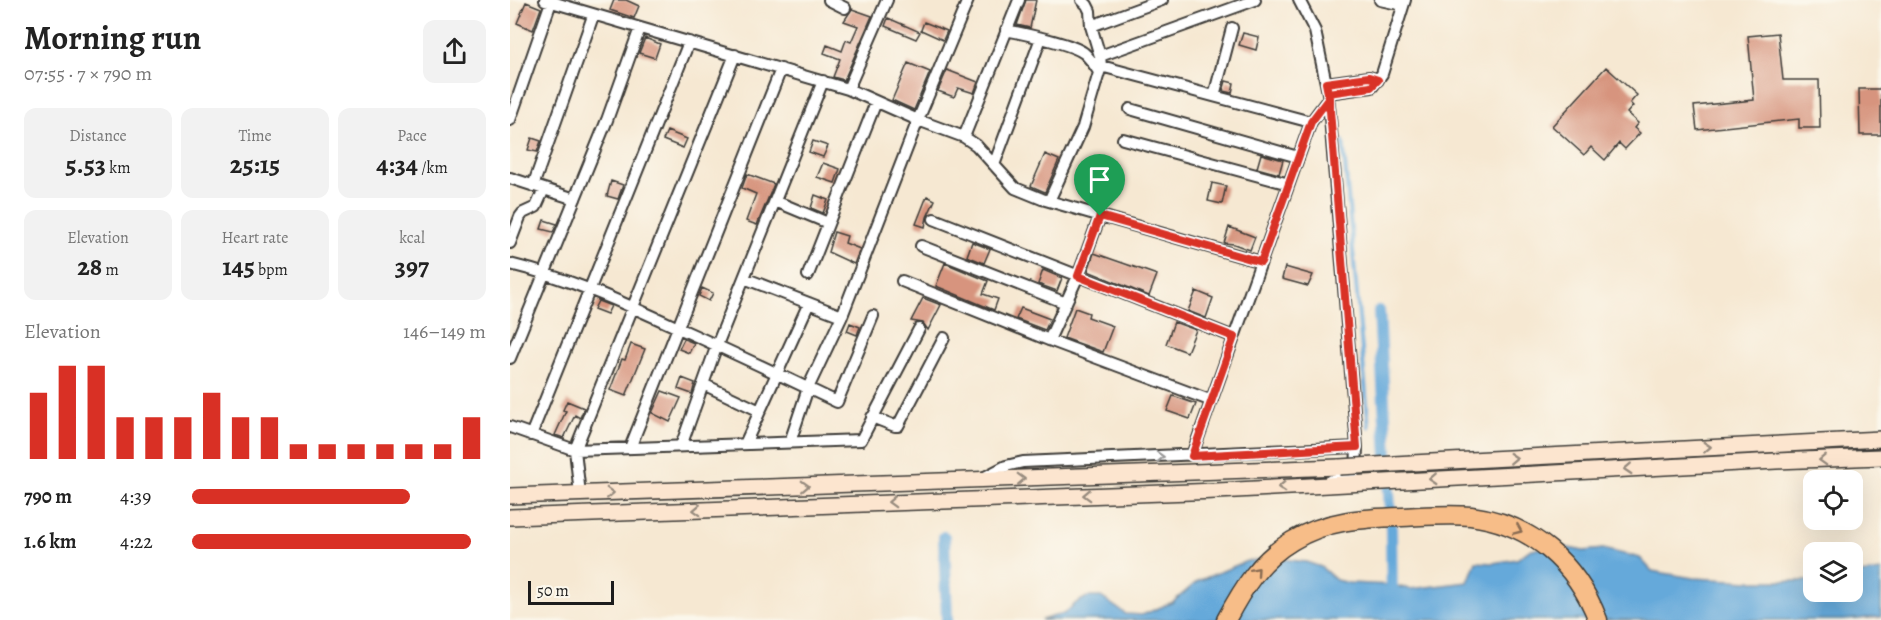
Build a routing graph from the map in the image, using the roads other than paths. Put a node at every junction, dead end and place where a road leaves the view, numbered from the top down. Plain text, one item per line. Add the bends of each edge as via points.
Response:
1 (829, 0) edge
2 (887, 0) edge
3 (968, 0) edge
4 (1019, 0) edge
5 (1082, 0) edge
6 (1162, 0) edge
7 (1255, 0) edge
8 (1299, 0) edge
9 (1380, 0) edge
10 (548, 1) edge
11 (1404, 2) edge
12 (1136, 5) edge
13 (845, 8) dead end
14 (594, 16) junction
15 (1090, 27) junction
16 (640, 28) junction
17 (1232, 28) dead end
18 (1006, 30) junction
19 (1041, 38) junction
20 (689, 42) junction
21 (735, 55) junction
22 (1100, 65) junction
23 (782, 69) junction
24 (823, 81) junction
25 (1331, 89) junction
26 (848, 90) junction
27 (1214, 96) junction
28 (514, 98) edge
29 (876, 102) junction
30 (1130, 109) dead end
31 (510, 120) edge
32 (918, 120) junction
33 (1311, 122) junction
34 (964, 137) junction
35 (1123, 139) dead end
36 (1299, 157) junction
37 (994, 165) junction
38 (510, 178) edge
39 (1289, 184) junction
40 (538, 187) junction
41 (575, 199) junction
42 (775, 201) junction
43 (1049, 201) junction
44 (1100, 216) junction
45 (934, 219) dead end
46 (828, 223) junction
47 (510, 243) edge
48 (921, 246) dead end
49 (1261, 262) junction
50 (510, 264) edge
51 (544, 272) junction
52 (808, 275) dead end
53 (1078, 276) junction
54 (744, 278) junction
55 (902, 281) dead end
56 (590, 288) junction
57 (809, 303) junction
58 (1066, 303) junction
59 (632, 307) junction
60 (842, 316) junction
61 (873, 316) dead end
62 (678, 327) junction
63 (919, 329) dead end
64 (1234, 337) junction
65 (944, 338) dead end
66 (1048, 340) junction
67 (717, 345) junction
68 (510, 358) edge
69 (778, 373) junction
70 (703, 384) junction
71 (808, 388) junction
72 (1212, 401) junction
73 (760, 411) junction
74 (872, 417) junction
75 (510, 427) edge
76 (531, 435) junction
77 (1881, 439) edge
78 (790, 442) junction
79 (745, 444) junction
80 (681, 446) junction
81 (1357, 447) junction
82 (630, 448) junction
83 (575, 454) junction
84 (1192, 456) junction
85 (1881, 458) edge
86 (979, 480) junction
87 (1325, 484) junction
88 (580, 494) junction
89 (510, 496) edge
90 (510, 517) edge
91 (1226, 620) edge
92 (1598, 620) edge

1 - 13 street
2 - 26 street
3 - 32 street
4 - 18 street
5 - 15 street via 1090,11
6 - 12 street
7 - 22 street
8 - 25 street via 1315,31
9 - 11 street
10 - 14 street
10 - 28 street
11 - 25 street via 1382,74 1373,81
12 - 15 street
14 - 16 street
14 - 40 street
15 - 22 street
16 - 20 street
16 - 41 street
17 - 27 street
18 - 19 street
18 - 34 street
19 - 22 street via 1079,50
19 - 37 street
20 - 21 street
20 - 56 street
21 - 23 street
21 - 59 street
22 - 27 street
22 - 43 street via 1083,127
23 - 24 street
23 - 62 street
24 - 26 street
24 - 42 street
25 - 33 street
25 - 81 street
26 - 29 street
27 - 33 street
28 - 31 street
29 - 32 street
29 - 46 street
30 - 36 street
32 - 34 street
32 - 60 street
33 - 36 street
34 - 37 street
35 - 39 street
36 - 39 street
37 - 43 street via 1015,188
38 - 40 street
39 - 49 street
40 - 41 street
40 - 47 street via 536,207 520,217
41 - 51 street
42 - 46 street
42 - 54 street
43 - 44 street
44 - 49 street
44 - 53 street
45 - 53 street
46 - 52 street
48 - 58 street
49 - 64 street
50 - 51 street
51 - 56 street
51 - 68 street
53 - 58 street
53 - 64 street
54 - 57 street
54 - 67 street
55 - 66 street
56 - 59 street
56 - 76 street
57 - 60 street
57 - 69 street
58 - 66 street
59 - 62 street
59 - 83 street
60 - 71 street
61 - 71 street via 837,402
62 - 67 street
62 - 82 street
63 - 74 street
64 - 72 street
65 - 74 street via 898,426
66 - 72 street
67 - 69 street
67 - 70 street
69 - 71 street
69 - 73 street
70 - 73 street
70 - 80 street
71 - 78 street
72 - 84 street
73 - 79 street
74 - 78 street via 861,440
75 - 76 street
76 - 83 street
86 -> 77 main road, bridge via 1338,467
78 - 79 street
79 - 80 street
80 - 82 street
81 - 84 street
81 - 87 street via 1356,471
82 - 83 street
83 - 88 street
86 -> 84 street via 1023,462
85 -> 87 main road
88 -> 86 main road
87 -> 90 main road
88 - 89 main road
91 -> 92 highway via 1255,571 1278,550 1312,530 1362,518 1452,516 1503,524 1534,538 1574,575

